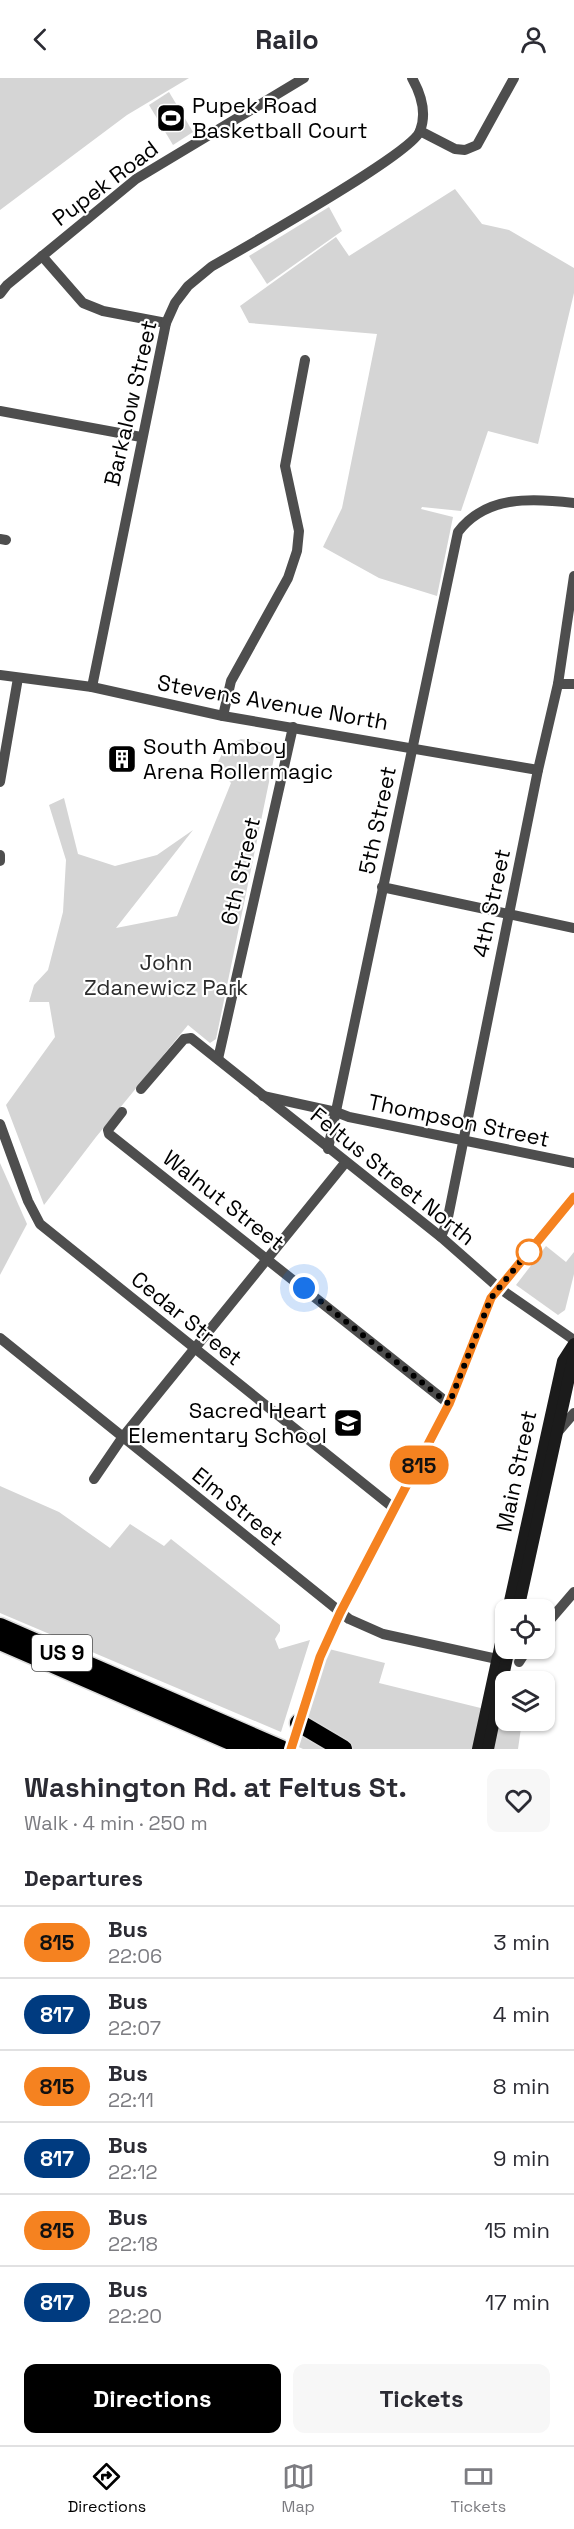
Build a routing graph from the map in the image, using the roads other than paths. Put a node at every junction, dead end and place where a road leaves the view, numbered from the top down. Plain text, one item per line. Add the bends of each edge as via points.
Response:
1 (304, 78) edge
2 (412, 78) edge
3 (514, 78) edge
4 (420, 131) junction
5 (42, 256) junction
6 (0, 294) edge
7 (166, 323) junction
8 (305, 360) dead end
9 (0, 411) edge
10 (141, 437) junction
11 (574, 503) edge
12 (574, 576) edge
13 (0, 675) edge
14 (18, 678) junction
15 (558, 684) junction
16 (574, 684) edge
17 (92, 687) junction
18 (223, 716) junction
19 (293, 727) junction
20 (412, 747) junction
21 (3, 749) edge
22 (538, 770) junction
23 (0, 782) edge
24 (0, 855) edge
25 (0, 861) edge
26 (382, 887) junction
27 (509, 915) junction
28 (574, 928) edge
29 (218, 1059) junction
30 (141, 1089) dead end
31 (260, 1095) junction
32 (123, 1112) dead end
33 (336, 1112) junction
34 (0, 1124) edge
35 (462, 1140) junction
36 (328, 1149) junction
37 (345, 1163) junction
38 (574, 1163) edge
39 (574, 1197) edge
40 (441, 1238) junction
41 (268, 1259) junction
42 (499, 1288) junction
43 (0, 1338) edge
44 (574, 1342) edge
45 (194, 1349) junction
46 (574, 1355) edge
47 (449, 1404) junction
48 (574, 1413) edge
49 (555, 1435) junction
50 (122, 1438) junction
51 (94, 1479) dead end
52 (395, 1509) junction
53 (574, 1592) edge
54 (510, 1599) edge
55 (520, 1599) edge
56 (340, 1613) junction
57 (555, 1614) edge
58 (0, 1627) edge
59 (0, 1641) edge
60 (495, 1659) edge
61 (497, 1659) edge
62 (506, 1659) edge
63 (521, 1659) edge
64 (519, 1662) dead end
65 (122, 1686) junction
66 (302, 1715) junction
67 (489, 1717) junction
68 (256, 1745) edge
69 (281, 1749) edge
70 (291, 1749) edge
71 (343, 1749) edge
72 (478, 1749) edge
73 (488, 1749) edge

1 - 5 street, Pupek Road via 136,179
2 - 4 street via 421,94
3 - 4 street via 477,145 455,149
4 - 7 street, Barkalow Street via 414,142 399,153 211,267 188,286
5 - 6 street, Pupek Road
5 - 7 street via 83,303 103,311
7 - 10 street, Barkalow Street
8 - 18 street via 285,466 299,531 297,551 288,578 231,681
9 - 10 street
10 - 17 street, Barkalow Street
11 - 20 street, 5th Street via 537,498 508,502 481,510 458,532
12 - 15 street, 4th Street
13 - 14 street, Stevens Avenue North
14 - 17 street, Stevens Avenue North
14 - 21 street
15 - 16 street
15 - 22 street, 4th Street
17 - 18 street, Stevens Avenue North
18 - 19 street, Stevens Avenue North
19 - 20 street, Stevens Avenue North
19 - 29 street, 6th Street
20 - 22 street, Stevens Avenue North
20 - 26 street, 5th Street
21 - 23 street
22 - 27 street, 4th Street
24 - 25 street
26 - 27 street
26 - 33 street, 5th Street
27 - 28 street
27 - 35 street, 4th Street
29 - 30 street, Feltus Street North via 191,1038 184,1039
29 - 31 street, Feltus Street North
31 - 33 street, Thompson Street
31 - 36 street, Feltus Street North
32 - 41 street, Walnut Street via 109,1134
33 - 35 street, Thompson Street
33 - 36 street, 5th Street
34 - 45 street, Cedar Street via 40,1224
35 - 38 street, Thompson Street
35 - 40 street, 4th Street
36 - 37 street, Feltus Street North
37 - 40 street, Feltus Street North
37 - 41 street
39 - 42 main road
40 - 42 street, Feltus Street North
41 - 45 street
41 - 47 street, Walnut Street
42 - 44 street, Feltus Street North
42 - 47 main road via 491,1298
43 - 50 street, Elm Street
44 - 54 main road, Main Street via 563,1361
45 - 50 street
45 - 52 street, Cedar Street
46 - 49 main road, Main Street
47 - 52 main road
48 - 49 street
49 - 55 main road, Main Street
50 - 51 street
50 - 56 street, Elm Street
52 - 56 main road
53 - 57 street
56 - 60 street, Elm Street via 383,1634
56 - 66 main road
58 - 65 highway, US 9
59 - 65 highway, US 9
61 - 67 main road
62 - 67 main road
63 - 64 street
65 - 68 highway, US 9
66 - 70 main road
66 - 71 highway
67 - 72 main road
67 - 73 main road
68 - 69 highway, US 9

